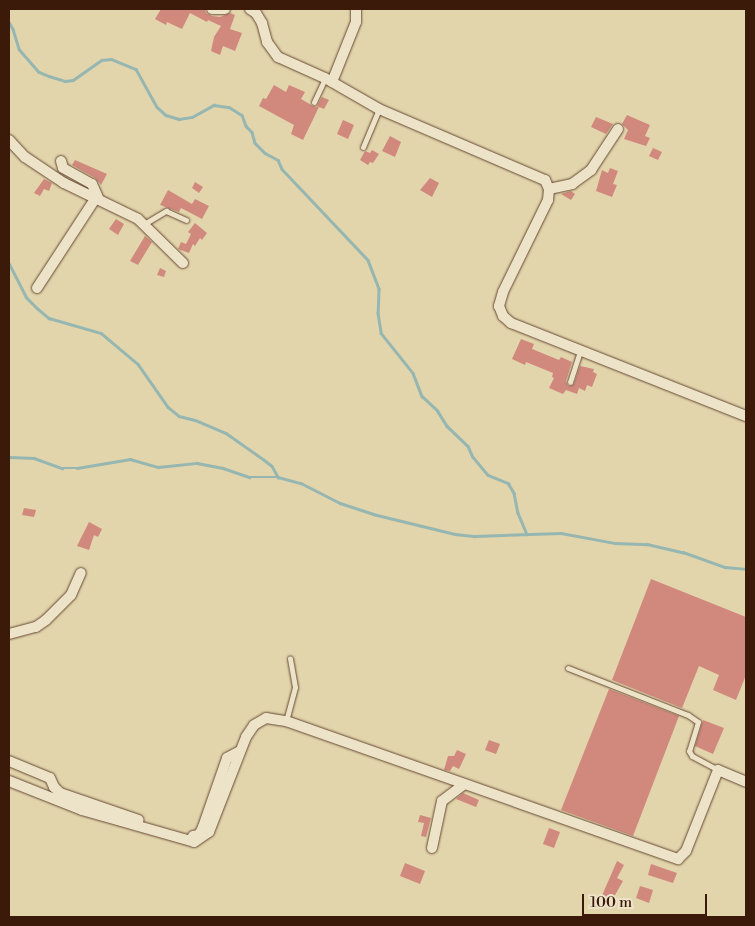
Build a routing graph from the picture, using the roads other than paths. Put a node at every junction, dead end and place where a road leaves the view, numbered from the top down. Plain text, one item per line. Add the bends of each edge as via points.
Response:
1 (212, 9) edge
2 (226, 9) edge
3 (250, 9) edge
4 (356, 9) edge
5 (328, 80) junction
6 (314, 102) dead end
7 (379, 109) junction
8 (618, 129) dead end
9 (9, 140) edge
10 (363, 147) dead end
11 (61, 161) dead end
12 (549, 189) junction
13 (97, 199) junction
14 (186, 220) dead end
15 (144, 224) junction
16 (184, 263) dead end
17 (37, 288) dead end
18 (580, 351) junction
19 (570, 382) dead end
20 (746, 416) edge
21 (81, 573) dead end
22 (9, 634) edge
23 (290, 658) dead end
24 (568, 668) dead end
25 (286, 721) junction
26 (240, 752) junction
27 (9, 761) edge
28 (718, 770) junction
29 (9, 781) edge
30 (746, 782) edge
31 (463, 785) junction
32 (432, 848) dead end

1 - 2 street
3 - 5 street via 262,23 267,42 278,56
4 - 5 street via 356,22
5 - 6 lane
5 - 7 street
7 - 10 lane
7 - 12 street via 536,174
8 - 12 street via 591,170 572,184
9 - 13 street via 42,169
11 - 13 street via 63,168 92,184
12 - 18 street via 548,200 499,306 511,323
13 - 15 street
13 - 17 street
14 - 15 lane via 166,211
15 - 16 street
18 - 19 lane
18 - 20 street
21 - 22 street via 71,595 46,620 36,627
23 - 25 lane via 294,686
24 - 28 lane via 688,715 698,722 689,752
25 - 26 street via 266,718 254,725
25 - 31 street
26 - 27 street via 227,758 203,827 199,835 192,837 60,793 50,778
26 - 29 street via 209,832 194,842 82,810
28 - 30 street
28 - 31 street via 686,851 678,859
31 - 32 street via 442,801

